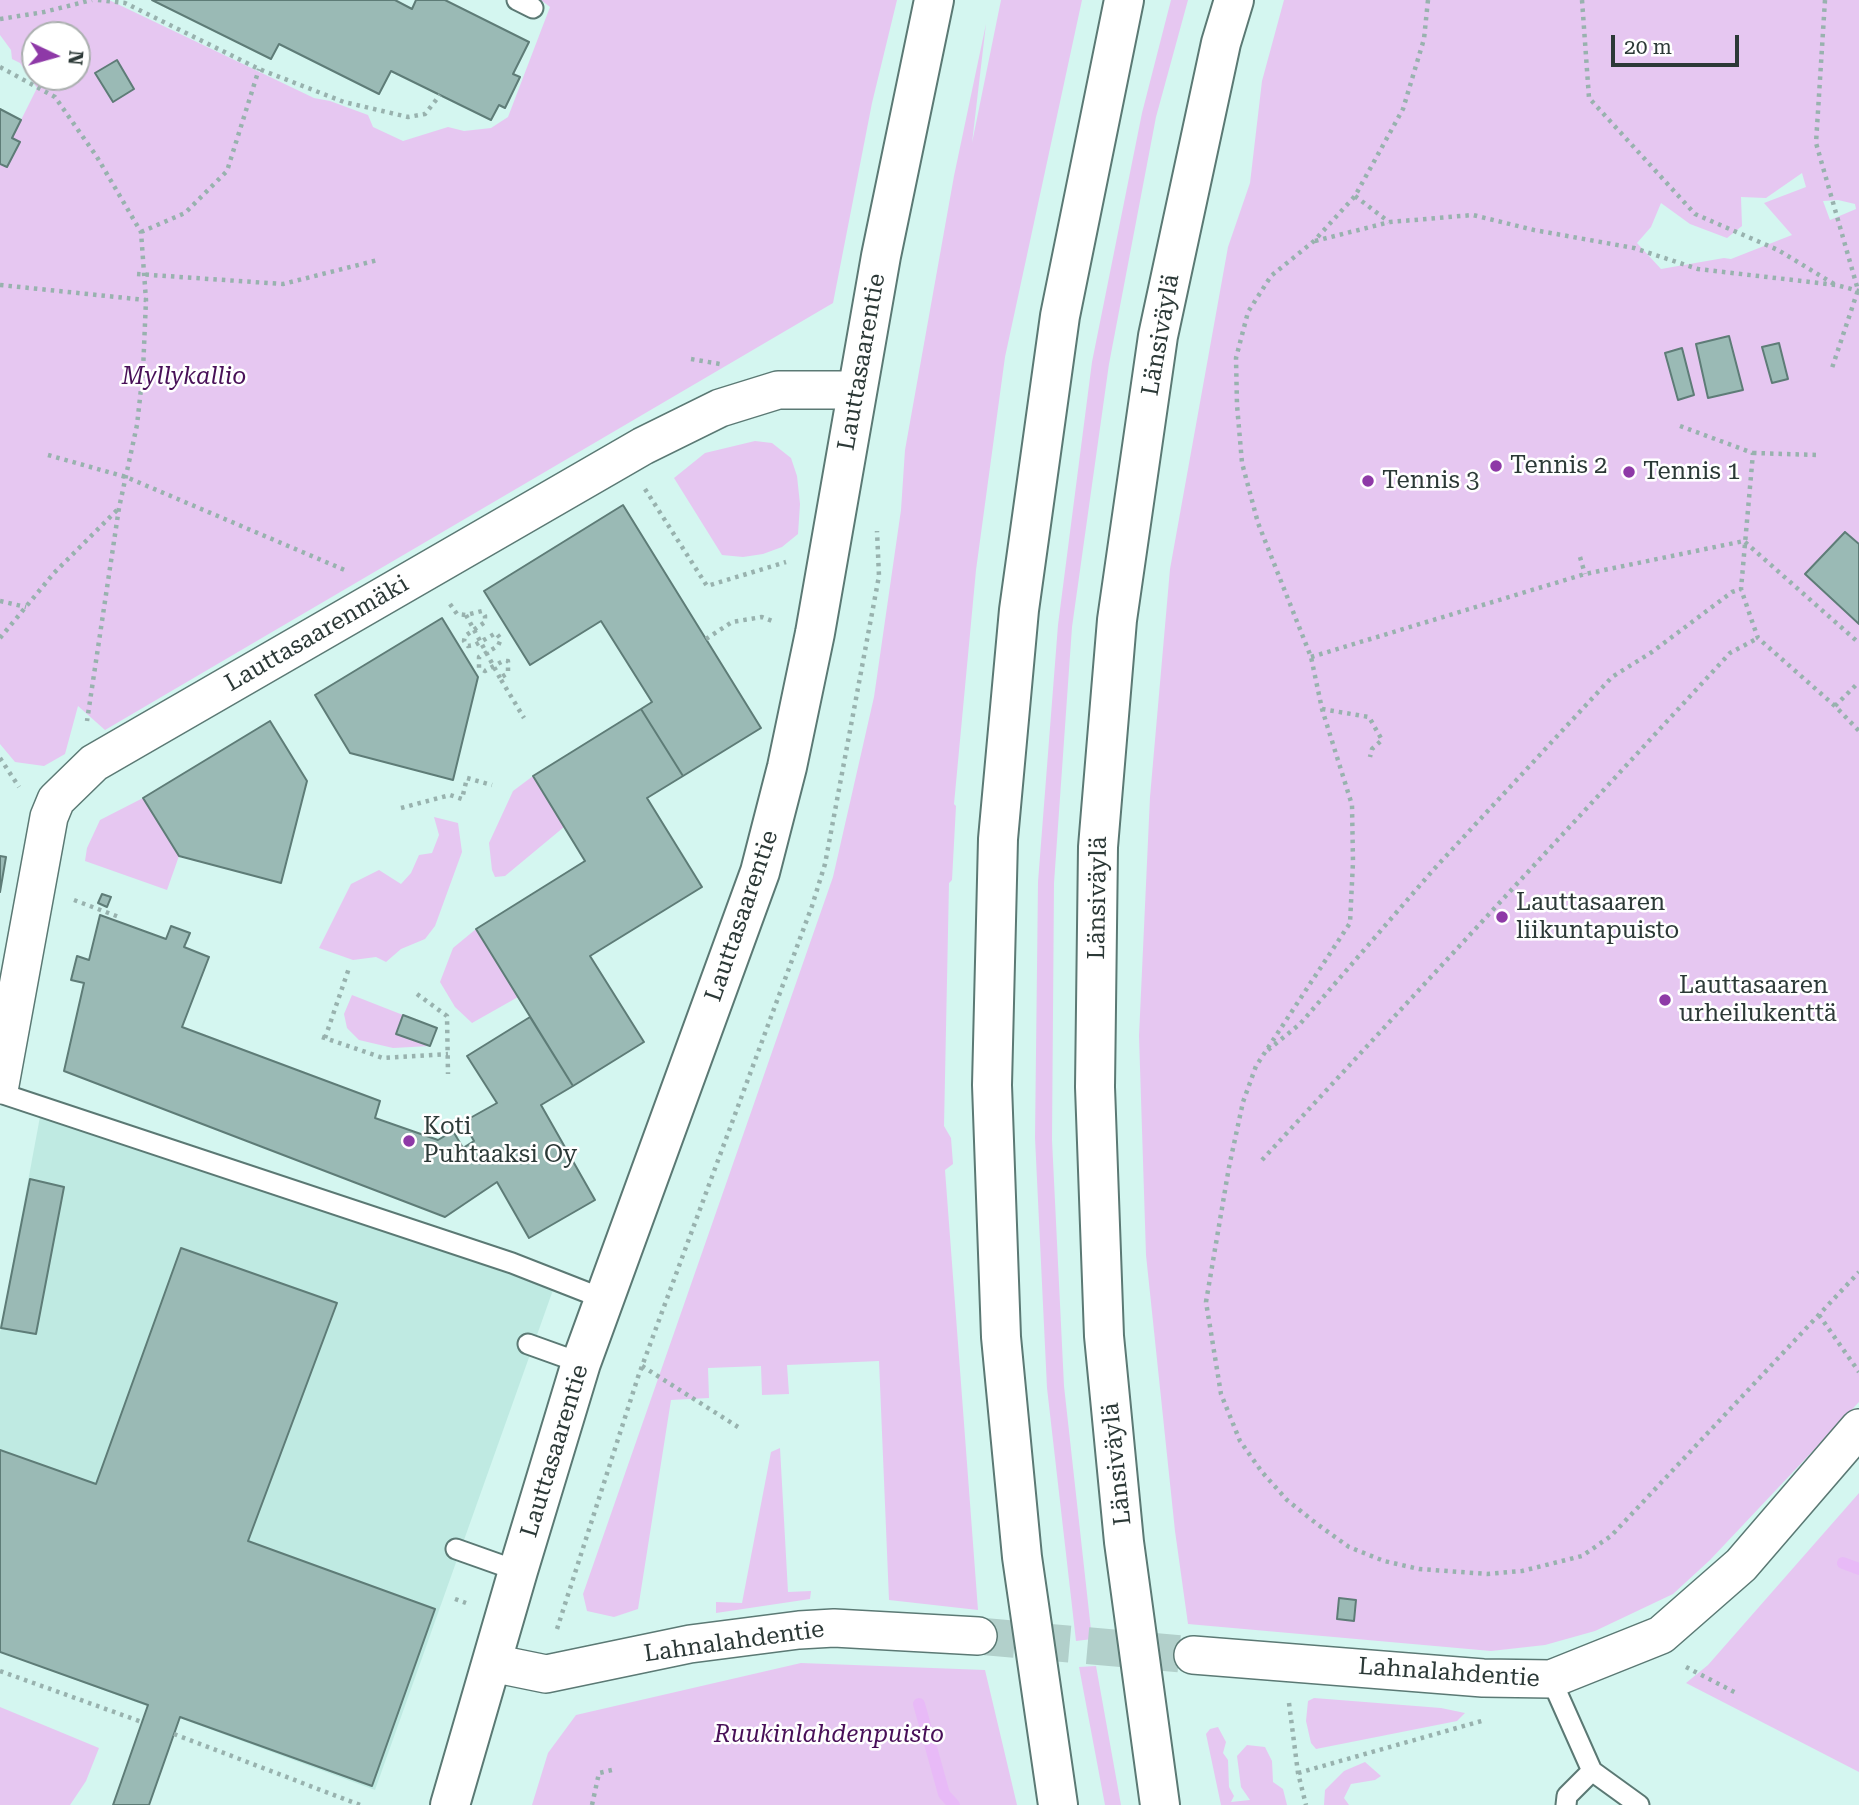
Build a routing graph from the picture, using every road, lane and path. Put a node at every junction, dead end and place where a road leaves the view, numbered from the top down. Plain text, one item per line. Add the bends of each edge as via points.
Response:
1 (92, 0) edge
2 (98, 0) edge
3 (934, 0) edge
4 (1124, 0) edge
5 (1234, 0) edge
6 (1428, 0) edge
7 (1582, 0) edge
8 (1825, 0) edge
9 (0, 19) edge
10 (0, 67) edge
11 (259, 69) junction
12 (440, 95) dead end
13 (1354, 196) junction
14 (1390, 222) junction
15 (141, 232) junction
16 (1314, 242) junction
17 (377, 260) dead end
18 (140, 274) junction
19 (0, 285) edge
20 (1836, 285) junction
21 (1858, 291) edge
22 (146, 300) junction
23 (691, 359) dead end
24 (729, 366) dead end
25 (1832, 368) dead end
26 (856, 390) junction
27 (1680, 426) dead end
28 (1753, 453) junction
29 (48, 455) dead end
30 (1818, 455) dead end
31 (126, 477) junction
32 (639, 481) dead end
33 (119, 508) junction
34 (1744, 541) junction
35 (1580, 556) dead end
36 (787, 562) dead end
37 (348, 571) dead end
38 (1585, 574) junction
39 (1741, 589) junction
40 (444, 595) dead end
41 (0, 601) edge
42 (26, 607) junction
43 (466, 615) junction
44 (780, 624) dead end
45 (475, 631) junction
46 (0, 638) edge
47 (1758, 638) junction
48 (706, 639) dead end
49 (481, 642) junction
50 (1859, 643) edge
51 (486, 652) junction
52 (1311, 657) junction
53 (494, 666) junction
54 (500, 678) junction
55 (1859, 682) edge
56 (1835, 706) junction
57 (1322, 709) junction
58 (524, 718) dead end
59 (1859, 731) edge
60 (1370, 757) dead end
61 (94, 763) junction
62 (492, 785) dead end
63 (401, 808) dead end
64 (64, 896) dead end
65 (119, 917) dead end
66 (349, 968) dead end
67 (417, 994) dead end
68 (1264, 1053) junction
69 (447, 1054) junction
70 (448, 1074) dead end
71 (0, 1085) edge
72 (0, 1093) edge
73 (1262, 1160) dead end
74 (1859, 1272) edge
75 (604, 1299) junction
76 (1819, 1315) junction
77 (527, 1344) dead end
78 (581, 1363) junction
79 (642, 1366) dead end
80 (1859, 1372) edge
81 (738, 1427) dead end
82 (1859, 1428) edge
83 (456, 1549) dead end
84 (518, 1571) junction
85 (978, 1636) tunnel mouth
86 (1194, 1655) tunnel mouth
87 (1285, 1661) junction
88 (492, 1663) junction
89 (1686, 1667) dead end
90 (0, 1671) edge
91 (1551, 1679) junction
92 (1738, 1694) dead end
93 (1485, 1720) dead end
94 (142, 1722) dead end
95 (174, 1734) dead end
96 (612, 1770) dead end
97 (1592, 1771) junction
98 (1298, 1773) junction
99 (360, 1805) edge
100 (450, 1805) edge
101 (592, 1805) edge
102 (1058, 1805) edge
103 (1160, 1805) edge
104 (1306, 1805) edge
105 (1566, 1805) edge
106 (1639, 1805) edge

1 - 9 path
2 - 11 path via 125,3
3 - 26 main road, Lauttasaarentie
4 - 102 main road via 1060,316 1019,610 998,839 992,1085 1001,1337 1022,1557
5 - 103 main road, Länsiväylä via 1158,336 1117,620 1098,847 1095,1087 1104,1336 1124,1542
6 - 13 path via 1424,39 1403,109
7 - 20 path via 1589,98 1695,214 1778,250
8 - 21 path via 1816,143
10 - 15 path via 55,97
11 - 12 path via 344,102 408,117 425,114
11 - 15 path via 227,171 185,213
13 - 14 path
13 - 16 path
14 - 16 path
14 - 20 path via 1473,215 1634,248 1698,269
15 - 18 path
16 - 52 path via 1271,276 1248,312 1236,358 1241,463 1258,523
17 - 18 path via 283,284
18 - 22 path
19 - 22 path
20 - 21 path
21 - 25 path
22 - 31 path via 137,425
23 - 24 path
26 - 61 street, Lauttasaarenmäki via 778,390 720,408 620,459
26 - 75 main road, Lauttasaarentie via 815,633 760,872
27 - 28 path
28 - 30 path
28 - 34 path
29 - 31 path
31 - 33 path
31 - 37 path
32 - 36 path via 707,586
33 - 42 path
33 - 61 path via 86,727
34 - 38 path
34 - 39 path
34 - 50 path
35 - 38 path
38 - 52 path
39 - 47 path
39 - 68 path via 1612,677 1434,869 1300,1024
40 - 43 path via 457,614
41 - 42 path
42 - 46 path
43 - 45 path
43 - 45 path via 482,611 485,616
44 - 48 path via 762,617 732,622
45 - 49 path
45 - 49 path via 464,640 468,646
47 - 56 path
47 - 73 path via 1730,653
49 - 51 path
49 - 51 path via 496,634 501,639
51 - 53 path
51 - 53 path via 479,657 479,668 485,671
52 - 57 path
53 - 54 path
53 - 54 path via 508,661 508,673
54 - 58 path
55 - 56 path
56 - 59 path
57 - 60 path via 1369,717 1382,740
57 - 68 path via 1352,806 1350,923
61 - 71 street, Lauttasaarenmäki via 56,800 49,817
62 - 63 path via 467,778 462,799 450,795
64 - 65 path
66 - 69 path via 323,1037 383,1058
67 - 69 path via 447,1016
68 - 76 path via 1242,1102 1206,1302 1220,1394 1240,1441 1262,1472 1287,1500 1349,1547 1419,1569 1487,1574 1522,1572 1582,1556 1611,1536
69 - 70 path
72 - 75 lane via 512,1263
74 - 76 path
75 - 78 main road, Lauttasaarentie
76 - 80 path
77 - 78 lane
78 - 84 main road, Lauttasaarentie
79 - 81 path
82 - 91 street, Lahnalahdentie via 1741,1566 1661,1635
83 - 84 lane
84 - 88 main road, Lauttasaarentie
85 - 88 street, Lahnalahdentie via 810,1629 690,1644 546,1674
86 - 87 street, Lahnalahdentie
87 - 91 street, Lahnalahdentie via 1483,1678
87 - 98 path
88 - 100 main road, Lauttasaarentie
89 - 92 path
90 - 94 path
91 - 97 lane
93 - 98 path
95 - 99 path
96 - 101 path via 599,1773
97 - 105 lane via 1567,1796
97 - 106 lane
98 - 104 path

